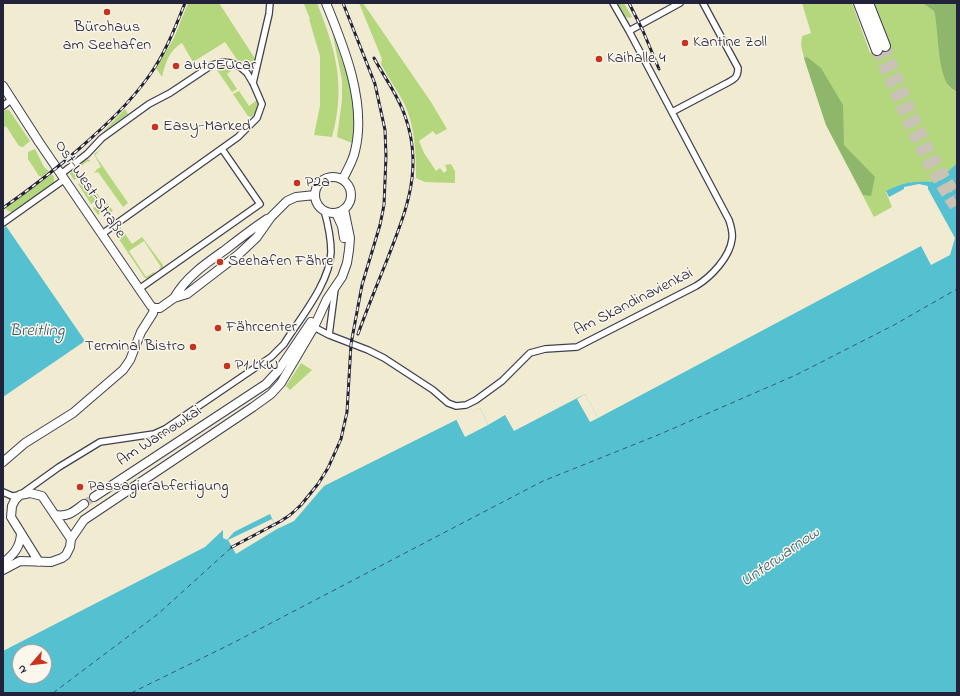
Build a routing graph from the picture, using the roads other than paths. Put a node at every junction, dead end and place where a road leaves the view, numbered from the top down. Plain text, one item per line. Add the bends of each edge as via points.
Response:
1 (270, 3) edge
2 (326, 3) edge
3 (613, 3) edge
4 (680, 3) edge
5 (703, 3) edge
6 (859, 3) edge
7 (868, 3) edge
8 (629, 31) junction
9 (254, 83) junction
10 (3, 86) edge
11 (12, 99) junction
12 (3, 106) edge
13 (672, 112) junction
14 (222, 149) junction
15 (63, 176) junction
16 (342, 179) junction
17 (315, 195) junction
18 (324, 210) junction
19 (344, 210) junction
20 (336, 213) junction
21 (271, 217) junction
22 (3, 223) edge
23 (102, 234) junction
24 (335, 288) junction
25 (139, 289) junction
26 (174, 298) junction
27 (154, 308) junction
28 (312, 326) junction
29 (330, 335) junction
30 (3, 462) edge
31 (3, 492) edge
32 (20, 494) junction
33 (94, 497) tunnel mouth
34 (84, 504) tunnel mouth
35 (55, 515) junction
36 (21, 534) junction
37 (71, 539) junction
38 (39, 562) junction
39 (3, 563) edge
40 (3, 570) edge

1 - 9 street
2 - 16 street via 348,62 358,115 355,152
3 - 8 street, Am Skandinavienkai
4 - 8 street
5 - 13 street via 738,68 738,74 727,83
6 - 7 highway via 881,48
8 - 13 street, Am Skandinavienkai
9 - 14 street via 262,104 260,113 238,137
9 - 15 street via 247,73 231,63 212,65 149,104 102,138
10 - 11 street, Ost-West-Straße
11 - 12 street
11 - 15 street, Ost-West-Straße
13 - 29 street, Am Skandinavienkai via 732,229 730,248 716,269 703,282 577,347 546,349 530,354 502,381 476,400 456,406 384,358
14 - 23 street
14 - 25 street via 260,204
15 - 22 street
15 - 23 street, Ost-West-Straße
16 - 17 street via 330,177 323,180
16 - 19 street via 348,184 351,192 349,204
17 - 18 street via 318,204
17 - 21 street via 294,198
18 - 20 street
18 - 32 street, Am Warnowkai via 331,252 326,276 284,344 271,357 170,426 154,434 100,442
19 - 20 street
19 - 24 street via 350,238 349,250 347,264
20 - 28 street via 344,235 343,258 339,272
21 - 26 street via 198,270 181,286
21 - 26 street via 257,237 240,254 187,294
23 - 25 street, Ost-West-Straße
24 - 28 street
24 - 29 street
25 - 27 street, Ost-West-Straße
26 - 27 street via 160,308
27 - 30 street via 123,370 73,413 25,443
28 - 29 street, Am Skandinavienkai
28 - 33 street, Am Warnowkai via 266,384
28 - 37 street, Am Warnowkai via 281,383 260,403 84,520
31 - 32 street via 12,496
32 - 35 street via 42,496
32 - 36 street, Am Warnowkai via 12,506 11,517
34 - 35 street via 68,515
35 - 37 street
36 - 38 street, Am Warnowkai
36 - 39 street via 18,548
37 - 38 street, Am Warnowkai via 70,547 62,558 51,562
38 - 40 street, Am Warnowkai via 20,561

